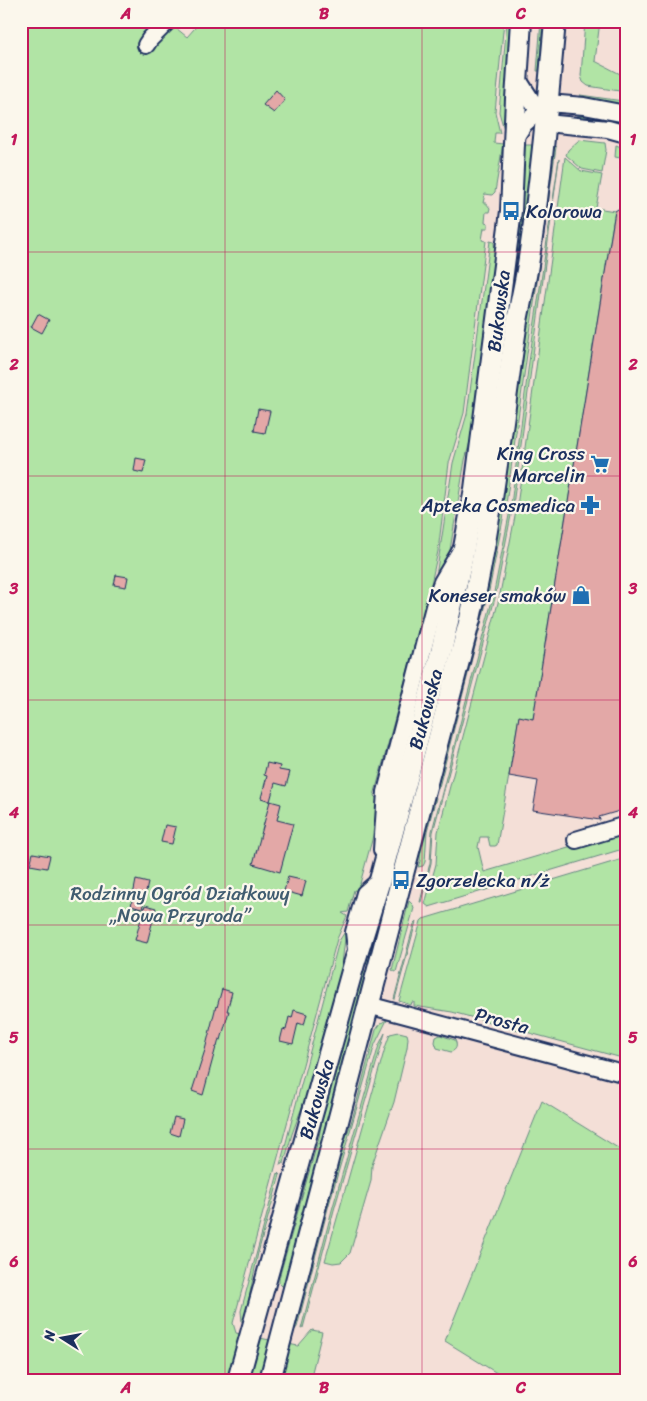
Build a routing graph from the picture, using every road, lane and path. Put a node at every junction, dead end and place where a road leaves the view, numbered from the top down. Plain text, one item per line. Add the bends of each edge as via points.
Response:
1 (168, 21) edge
2 (521, 21) edge
3 (555, 21) edge
4 (146, 45) dead end
5 (517, 78) junction
6 (544, 112) junction
7 (626, 114) edge
8 (626, 134) edge
9 (514, 139) junction
10 (626, 825) edge
11 (576, 840) dead end
12 (368, 1005) junction
13 (626, 1074) edge
14 (238, 1380) edge
15 (270, 1380) edge

1 - 4 street
2 - 5 main road, Bukowska
3 - 6 main road, Bukowska
5 - 6 street
5 - 9 main road, Bukowska
6 - 7 street via 592,107
6 - 8 street
6 - 9 street via 524,124
6 - 12 main road, Bukowska via 529,259 483,557 470,619
9 - 14 main road, Bukowska via 511,211 466,541 445,634 380,880
10 - 11 street
12 - 13 street, Prosta
12 - 15 main road, Bukowska

